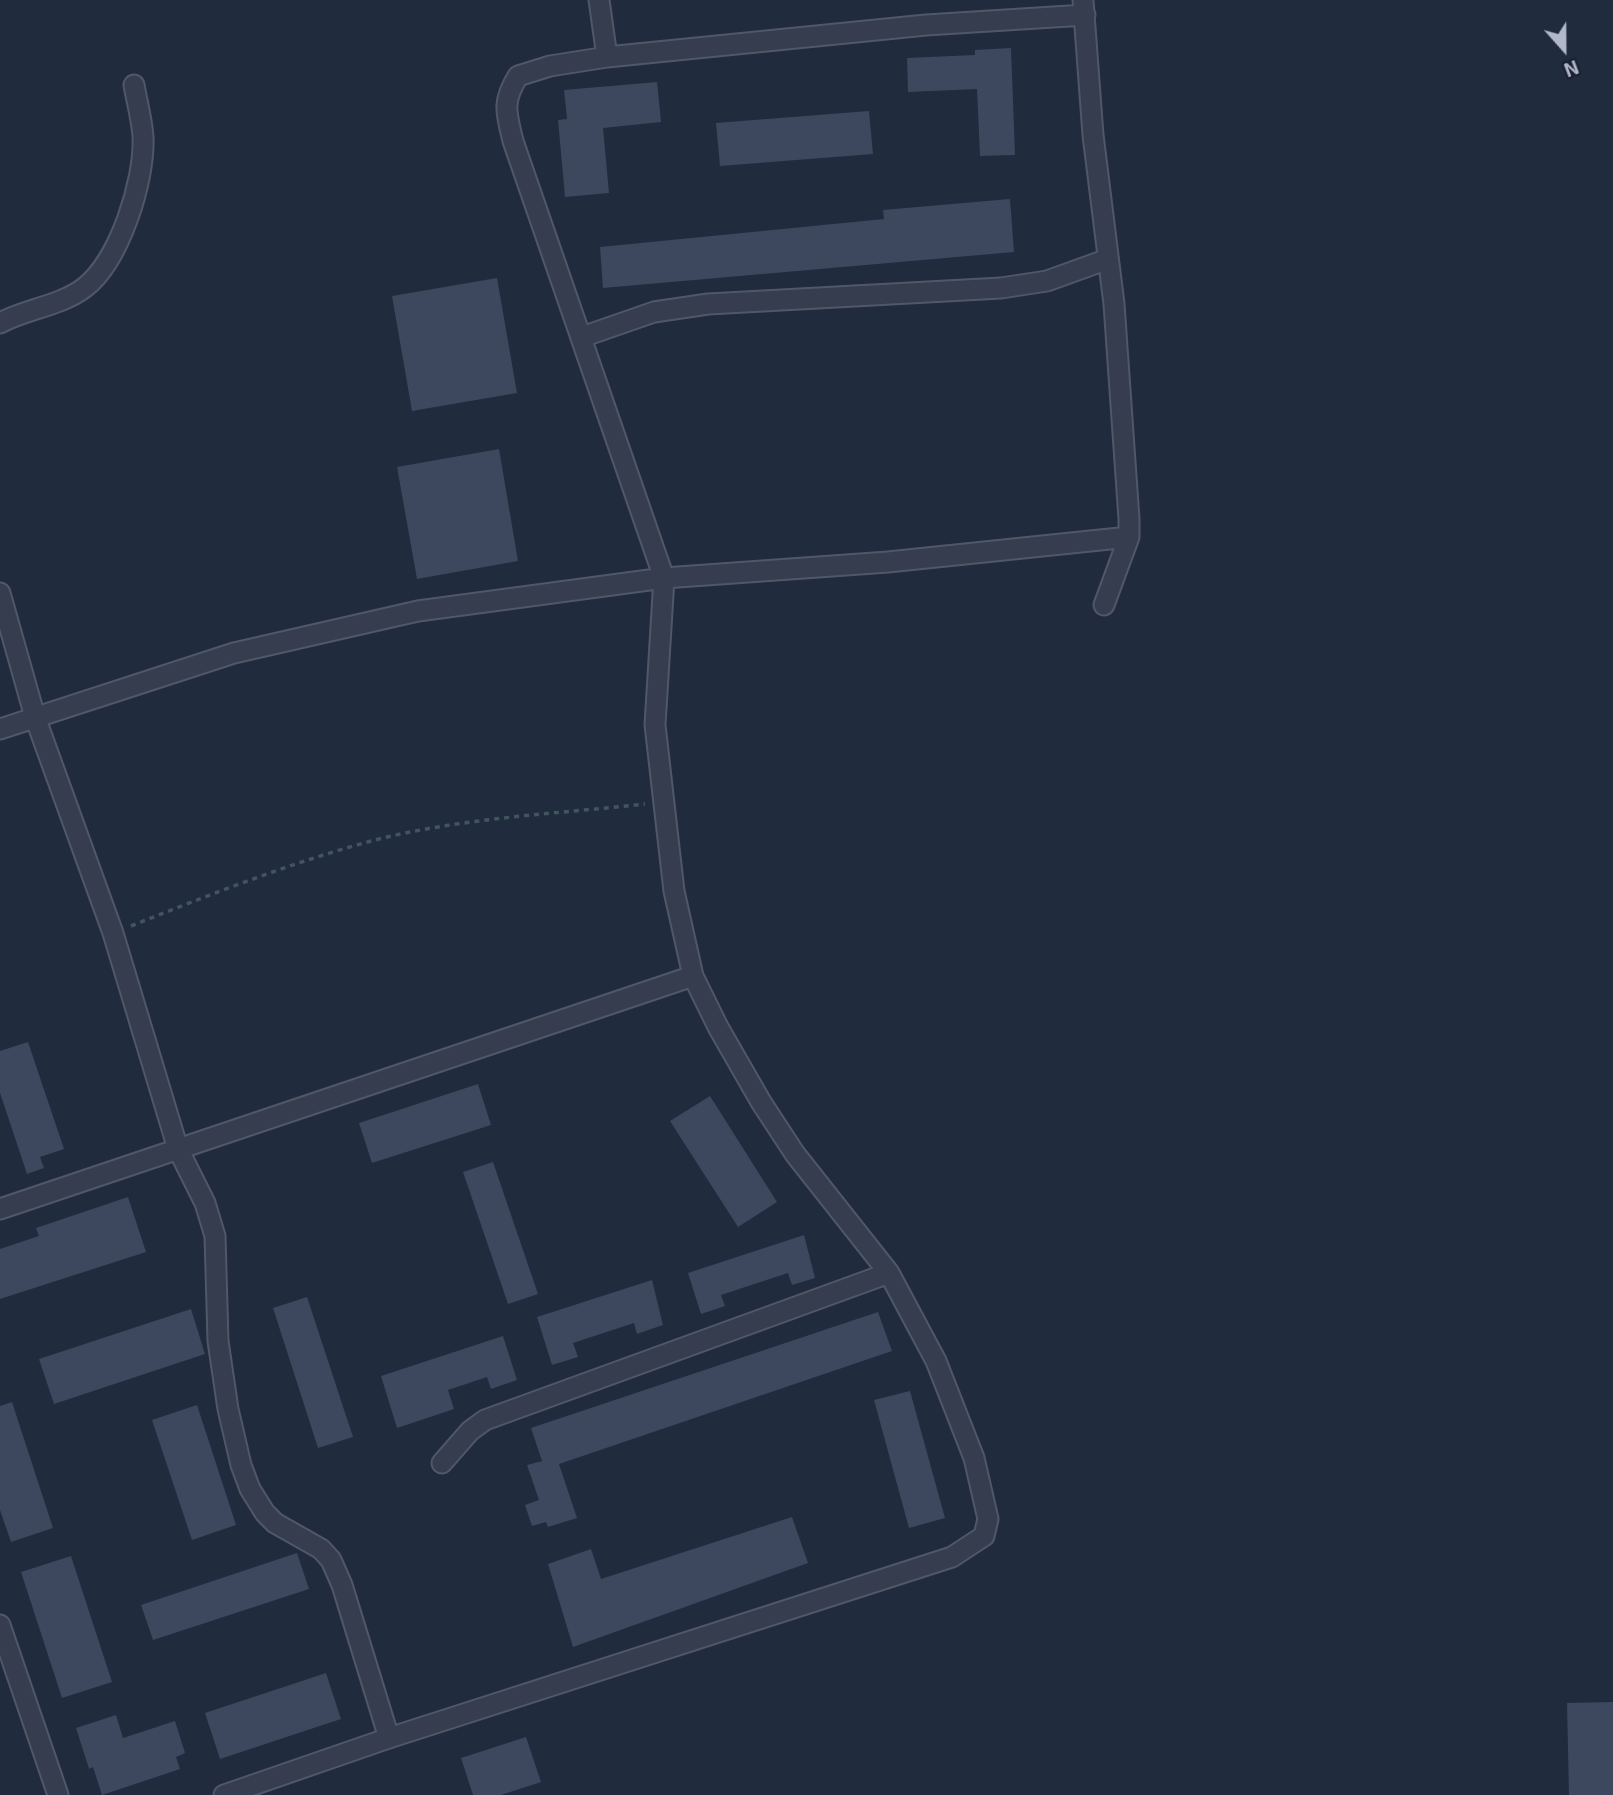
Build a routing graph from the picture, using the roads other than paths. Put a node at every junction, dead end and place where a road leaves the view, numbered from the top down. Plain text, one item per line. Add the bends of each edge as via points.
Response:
1 (599, 0) edge
2 (1031, 0) edge
3 (1084, 7) edge
4 (1030, 20) junction
5 (607, 57) junction
6 (134, 85) dead end
7 (1108, 258) junction
8 (0, 323) edge
9 (582, 337) junction
10 (1129, 537) junction
11 (664, 578) junction
12 (0, 593) edge
13 (1104, 605) dead end
14 (35, 717) junction
15 (0, 729) edge
16 (693, 976) junction
17 (178, 1149) junction
18 (0, 1209) edge
19 (890, 1273) junction
20 (442, 1463) dead end
21 (0, 1625) edge
22 (389, 1738) junction
23 (58, 1795) edge
24 (224, 1795) edge

1 - 5 street
2 - 4 street
3 - 4 street
3 - 7 street
4 - 5 street via 926,25
5 - 9 street via 550,65 518,76 506,94 513,141
6 - 8 street via 143,138 136,186 119,241 101,273 82,290
7 - 9 street via 1047,281 1002,288 681,308
7 - 10 street
9 - 11 street
10 - 11 street via 888,562
10 - 13 street
11 - 14 street via 418,611 234,653
11 - 16 street via 655,725 674,891
12 - 14 street
14 - 15 street
14 - 17 street via 113,933
16 - 17 street
16 - 19 street via 775,1123
17 - 18 street
17 - 22 street via 205,1203 215,1236 218,1341 241,1465 265,1513 331,1560
19 - 20 street via 485,1420
19 - 22 street via 936,1361 974,1458 988,1519 984,1536 952,1557
21 - 23 street
22 - 24 street

